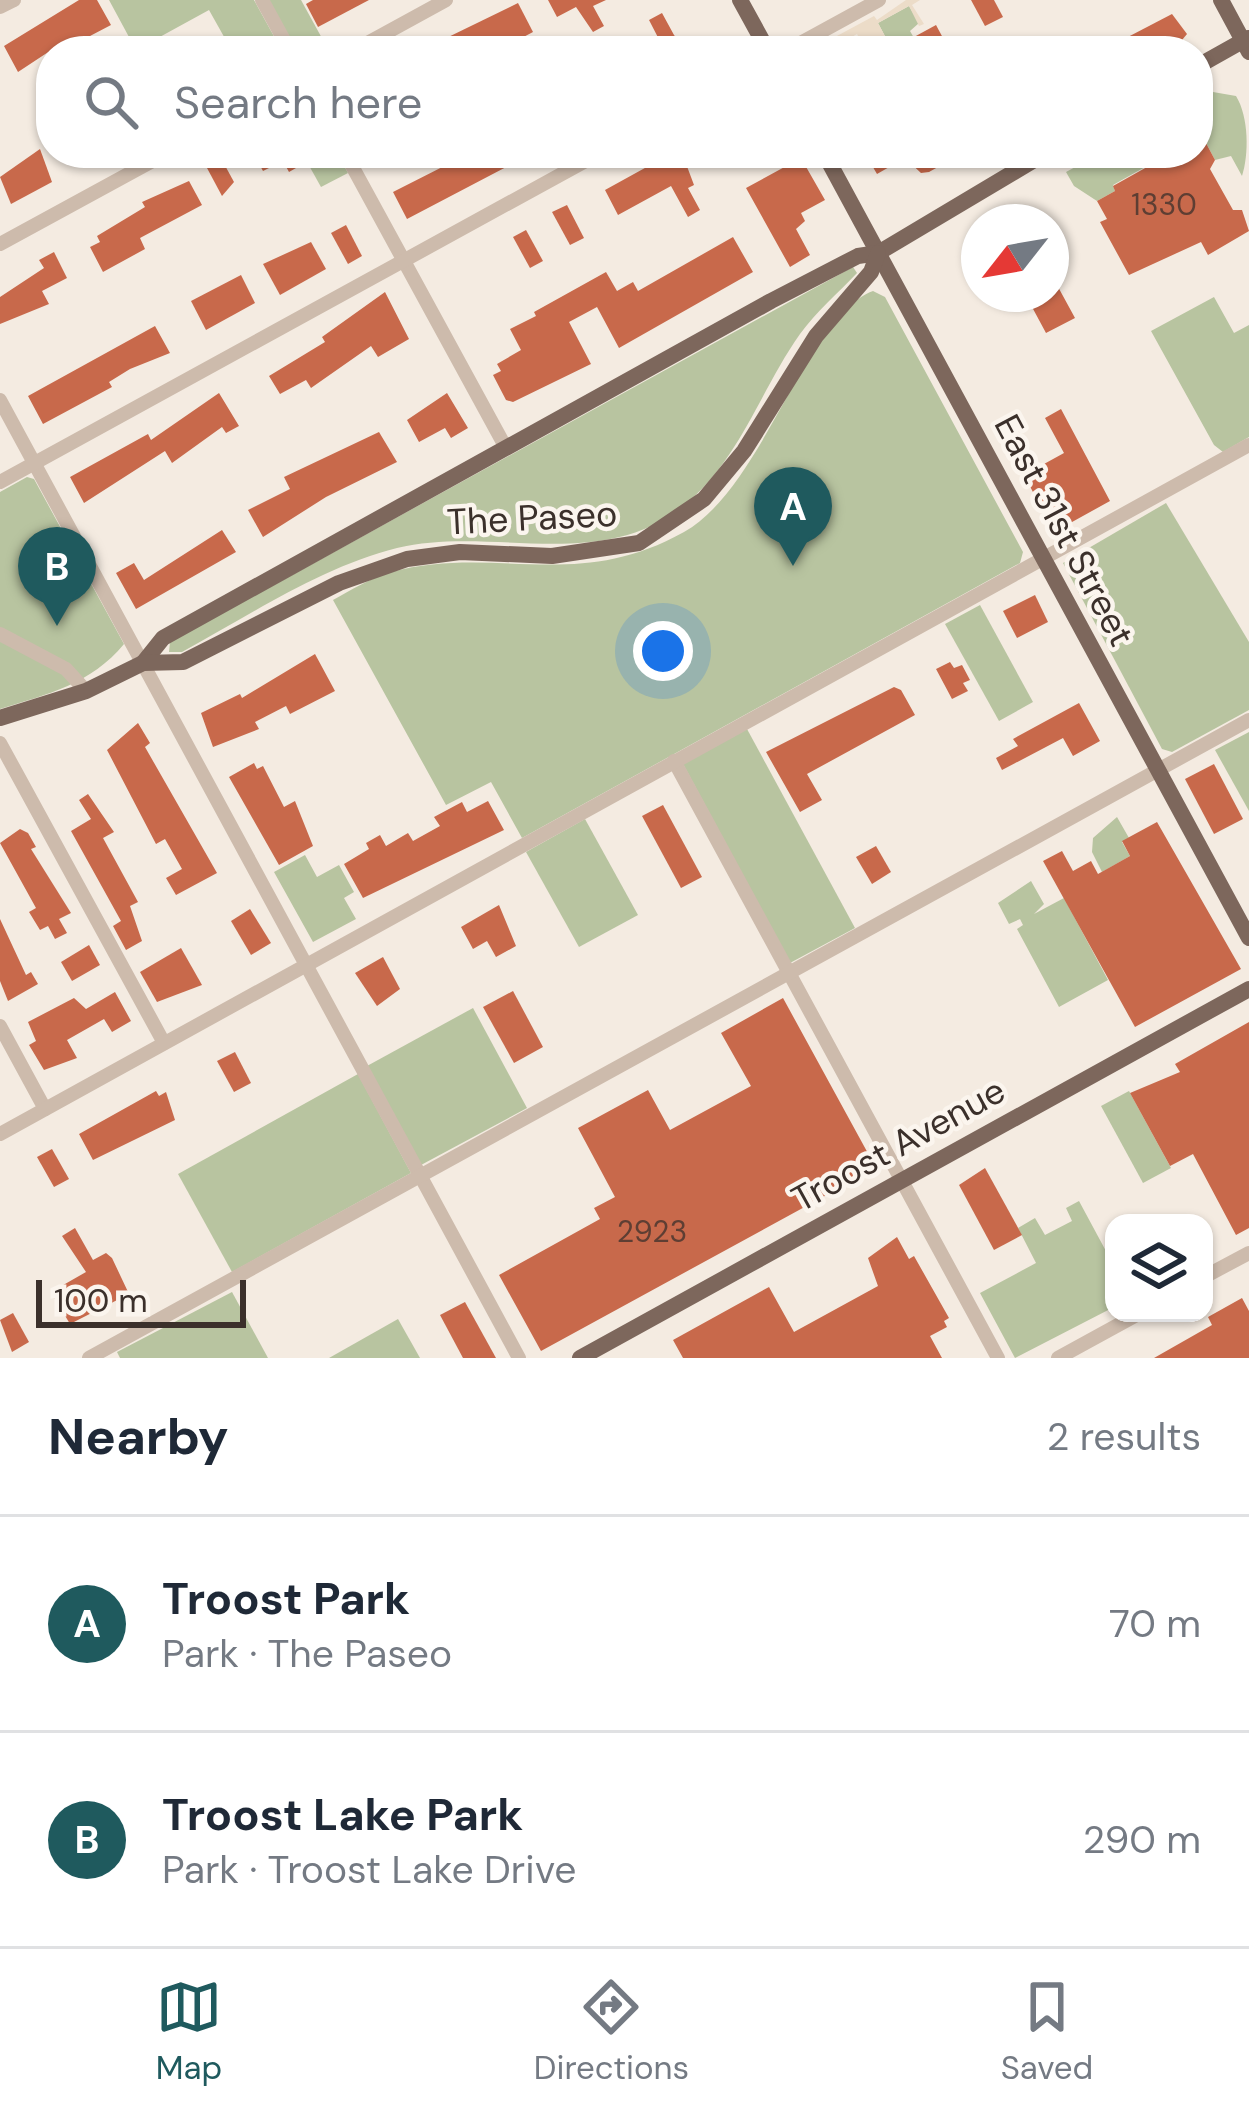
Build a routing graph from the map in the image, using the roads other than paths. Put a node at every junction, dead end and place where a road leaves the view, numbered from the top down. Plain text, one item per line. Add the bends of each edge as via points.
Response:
1 (14, 0) edge
2 (262, 0) edge
3 (446, 0) edge
4 (740, 0) edge
5 (879, 0) edge
6 (1221, 0) edge
7 (0, 8) edge
8 (282, 36) edge
9 (380, 36) edge
10 (760, 36) edge
11 (813, 36) edge
12 (1247, 43) edge
13 (1213, 59) edge
14 (139, 168) edge
15 (353, 168) edge
16 (573, 168) edge
17 (832, 168) edge
18 (1021, 168) edge
19 (0, 244) edge
20 (878, 253) junction
21 (403, 261) junction
22 (0, 400) edge
23 (1249, 445) edge
24 (506, 448) junction
25 (34, 463) junction
26 (0, 482) edge
27 (1043, 558) junction
28 (0, 634) edge
29 (143, 663) junction
30 (86, 692) junction
31 (0, 718) edge
32 (1249, 720) edge
33 (0, 742) edge
34 (674, 761) junction
35 (1157, 769) junction
36 (1249, 938) edge
37 (306, 964) junction
38 (788, 971) junction
39 (1249, 989) edge
40 (0, 1026) edge
41 (164, 1043) junction
42 (45, 1109) junction
43 (0, 1134) edge
44 (420, 1174) junction
45 (903, 1179) junction
46 (1249, 1252) edge
47 (1213, 1272) edge
48 (1124, 1322) edge
49 (88, 1358) edge
50 (520, 1358) edge
51 (580, 1358) edge
52 (998, 1358) edge
53 (1058, 1358) edge

1 - 7 street
2 - 8 street
3 - 9 street
4 - 10 main road
5 - 11 street
6 - 12 main road
12 - 13 main road
14 - 19 street
15 - 21 street
16 - 21 street
17 - 20 main road, East 31st Street
18 - 20 main road, The Paseo
20 - 24 main road, The Paseo via 771,301
20 - 27 main road, East 31st Street
20 - 29 main road, The Paseo via 744,451 673,525 639,543 585,553 407,559 339,583 183,662
21 - 24 street
21 - 25 street
22 - 25 street
23 - 27 street
24 - 29 main road, The Paseo via 163,638
25 - 26 street
25 - 29 street
27 - 34 street
27 - 35 main road, East 31st Street
28 - 30 street via 66,669
29 - 30 main road, The Paseo
29 - 37 street
30 - 31 main road, The Paseo
32 - 35 street
33 - 41 street
34 - 37 street
34 - 38 street
35 - 36 main road, East 31st Street
35 - 38 street
37 - 41 street
37 - 44 street
38 - 44 street
38 - 45 street
39 - 45 main road, Troost Avenue
40 - 42 street
41 - 42 street
42 - 43 street
44 - 49 street
44 - 50 street
45 - 51 main road, Troost Avenue
45 - 52 street
46 - 47 street
48 - 53 street

